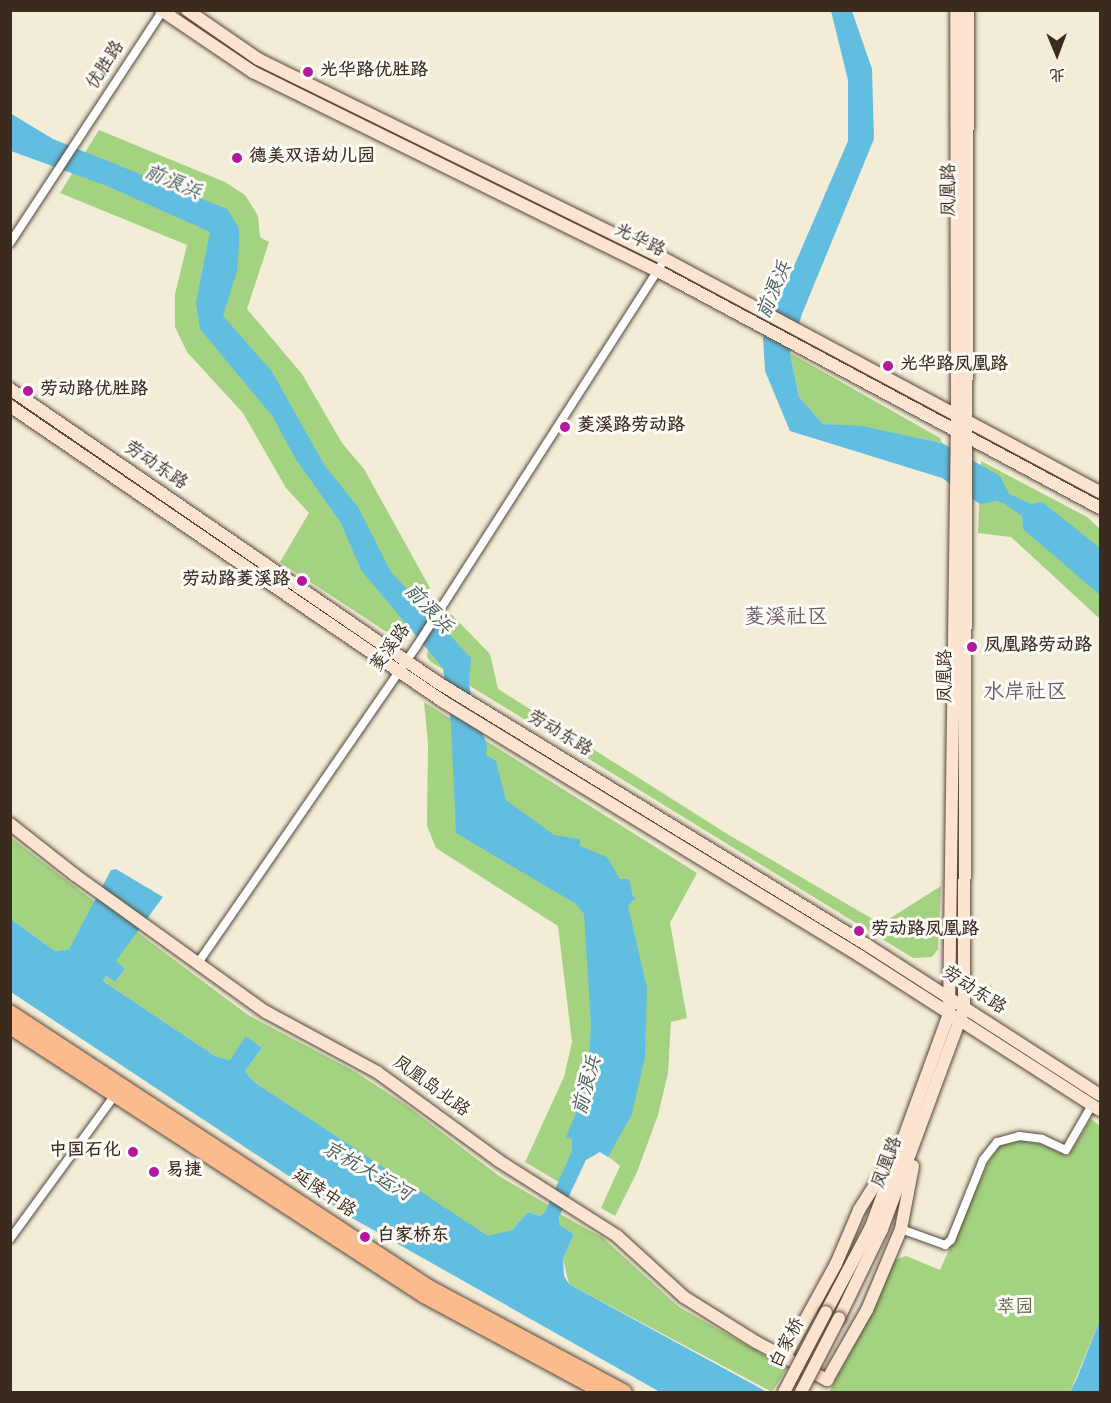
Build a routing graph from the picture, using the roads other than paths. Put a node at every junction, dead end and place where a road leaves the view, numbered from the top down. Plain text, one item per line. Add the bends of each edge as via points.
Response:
1 (188, 10) edge
2 (956, 10) edge
3 (968, 10) edge
4 (162, 11) edge
5 (10, 243) edge
6 (664, 259) junction
7 (658, 271) junction
8 (765, 319) junction
9 (10, 389) edge
10 (10, 406) edge
11 (963, 418) junction
12 (962, 433) junction
13 (1098, 490) edge
14 (960, 496) junction
15 (1098, 508) edge
16 (406, 659) junction
17 (397, 670) junction
18 (10, 824) edge
19 (198, 963) junction
20 (950, 999) junction
21 (964, 1008) junction
22 (10, 1012) edge
23 (949, 1014) junction
24 (961, 1022) junction
25 (10, 1027) edge
26 (119, 1090) junction
27 (1101, 1095) edge
28 (1096, 1108) edge
29 (913, 1134) junction
30 (901, 1229) junction
31 (10, 1239) edge
32 (826, 1312) joint
33 (839, 1318) joint
34 (785, 1357) junction
35 (602, 1392) edge
36 (625, 1392) edge
37 (784, 1392) edge
38 (801, 1392) edge

1 - 6 main road, 光华路 via 258,59
2 - 11 main road, 凤凰路
3 - 11 main road, 凤凰路
4 - 5 street, 优胜路
4 - 7 main road, 光华路 via 253,72
6 - 7 street, 菱溪路
6 - 8 main road, 光华路
7 - 8 main road, 光华路
7 - 16 street, 菱溪路
8 - 11 main road, 光华路 via 808,334
8 - 12 main road, 光华路 via 803,347
9 - 16 main road, 劳动东路
10 - 17 main road, 劳动东路
11 - 12 main road, 凤凰路
11 - 13 main road, 光华路
12 - 14 main road, 凤凰路 via 966,452
12 - 14 main road, 凤凰路 via 955,445
12 - 15 main road, 光华路
14 - 20 main road, 凤凰路
14 - 21 main road, 凤凰路
16 - 17 street, 菱溪路
16 - 20 main road, 劳动东路 via 437,682
17 - 19 street, 菱溪路
17 - 23 main road, 劳动东路
18 - 19 main road, 凤凰岛北路
19 - 34 main road, 凤凰岛北路 via 266,1012 377,1072 499,1161 617,1236 684,1297
20 - 21 main road, 劳动东路
20 - 23 main road, 凤凰路
21 - 24 main road, 凤凰路
21 - 27 main road, 劳动东路
22 - 26 main road, 延陵中路
23 - 24 main road, 劳动东路
23 - 29 main road, 凤凰路
24 - 28 main road, 劳动东路
24 - 29 main road, 凤凰路
25 - 26 main road, 延陵中路
26 - 31 street
26 - 35 main road, 延陵中路 via 424,1296
26 - 36 main road, 延陵中路 via 429,1287
28 - 30 street via 1066,1150 1042,1139 1018,1136 997,1142 983,1160 951,1240 945,1245
29 - 30 main road
29 - 32 main road, 凤凰路 via 871,1227
29 - 33 main road, 凤凰路 via 882,1229
29 - 34 main road via 859,1210 836,1263
30 - 34 main road, 凤凰岛北路 via 867,1310 827,1380
32 - 37 main road, 白家桥, bridge
33 - 38 main road, 白家桥, bridge

